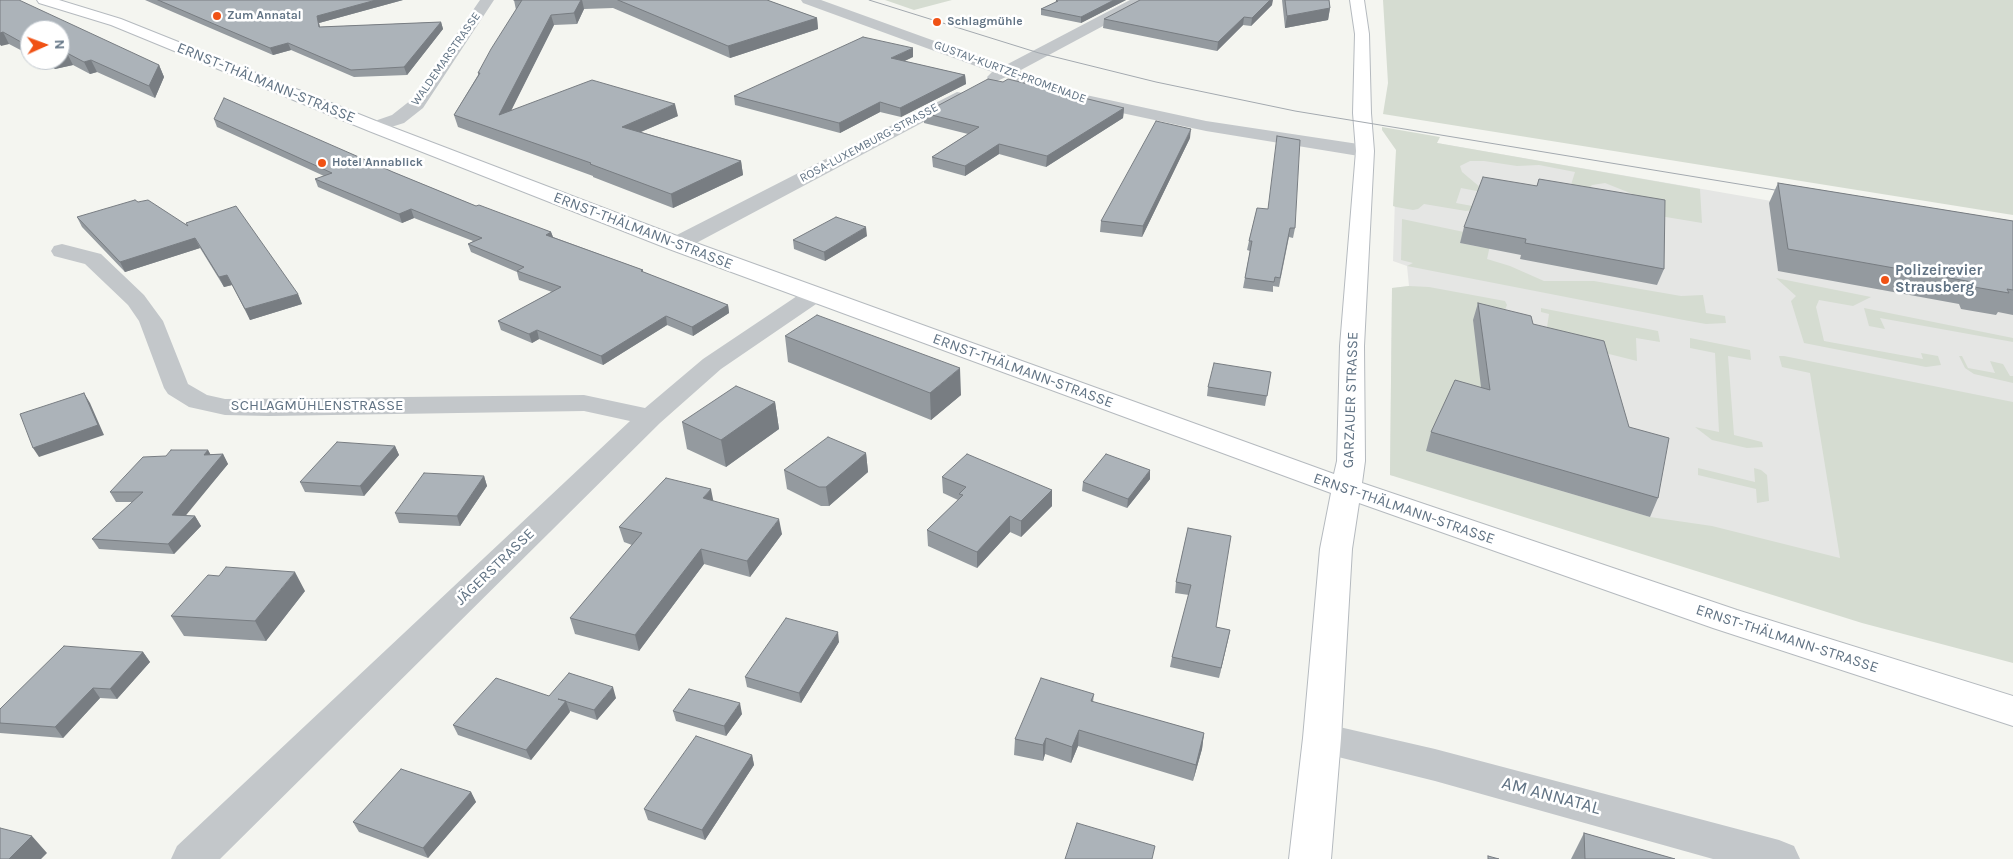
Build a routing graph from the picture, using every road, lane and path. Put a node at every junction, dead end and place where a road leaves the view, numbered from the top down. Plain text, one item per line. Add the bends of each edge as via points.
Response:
1 (44, 0) edge
2 (487, 0) edge
3 (808, 0) edge
4 (1141, 0) edge
5 (1357, 0) edge
6 (1006, 72) junction
7 (375, 127) junction
8 (1365, 151) junction
9 (677, 244) junction
10 (62, 251) dead end
11 (814, 296) junction
12 (650, 416) junction
13 (1347, 489) junction
14 (2013, 711) edge
15 (1322, 738) junction
16 (192, 859) edge
17 (1310, 859) edge
18 (1779, 859) edge

1 - 7 main road, ERNST-THÄLMANN-STRASSE via 116,22
2 - 7 street, WALDEMARSTRASSE via 416,104 398,119
3 - 6 street, GUSTAV-KURTZE-PROMENADE
4 - 6 street, ROSA-LUXEMBURG-STRASSE
5 - 8 main road, GARZAUER STRASSE via 1362,34
6 - 8 street, GUSTAV-KURTZE-PROMENADE via 1081,99 1127,110
6 - 9 street, ROSA-LUXEMBURG-STRASSE
7 - 9 main road, ERNST-THÄLMANN-STRASSE
8 - 13 main road, GARZAUER STRASSE via 1352,346 1351,453
9 - 11 main road, ERNST-THÄLMANN-STRASSE
10 - 12 street, SCHLAGMÜHLENSTRASSE via 93,259 136,300 151,321 177,388 198,401 225,407 270,408 584,402
11 - 12 street, JÄGERSTRASSE via 712,364
11 - 13 main road, ERNST-THÄLMANN-STRASSE
12 - 16 street, JÄGERSTRASSE
13 - 14 main road, ERNST-THÄLMANN-STRASSE via 1725,620
13 - 15 main road, GARZAUER STRASSE via 1336,549
15 - 17 main road, GARZAUER STRASSE
15 - 18 street, AM ANNATAL via 1435,764

